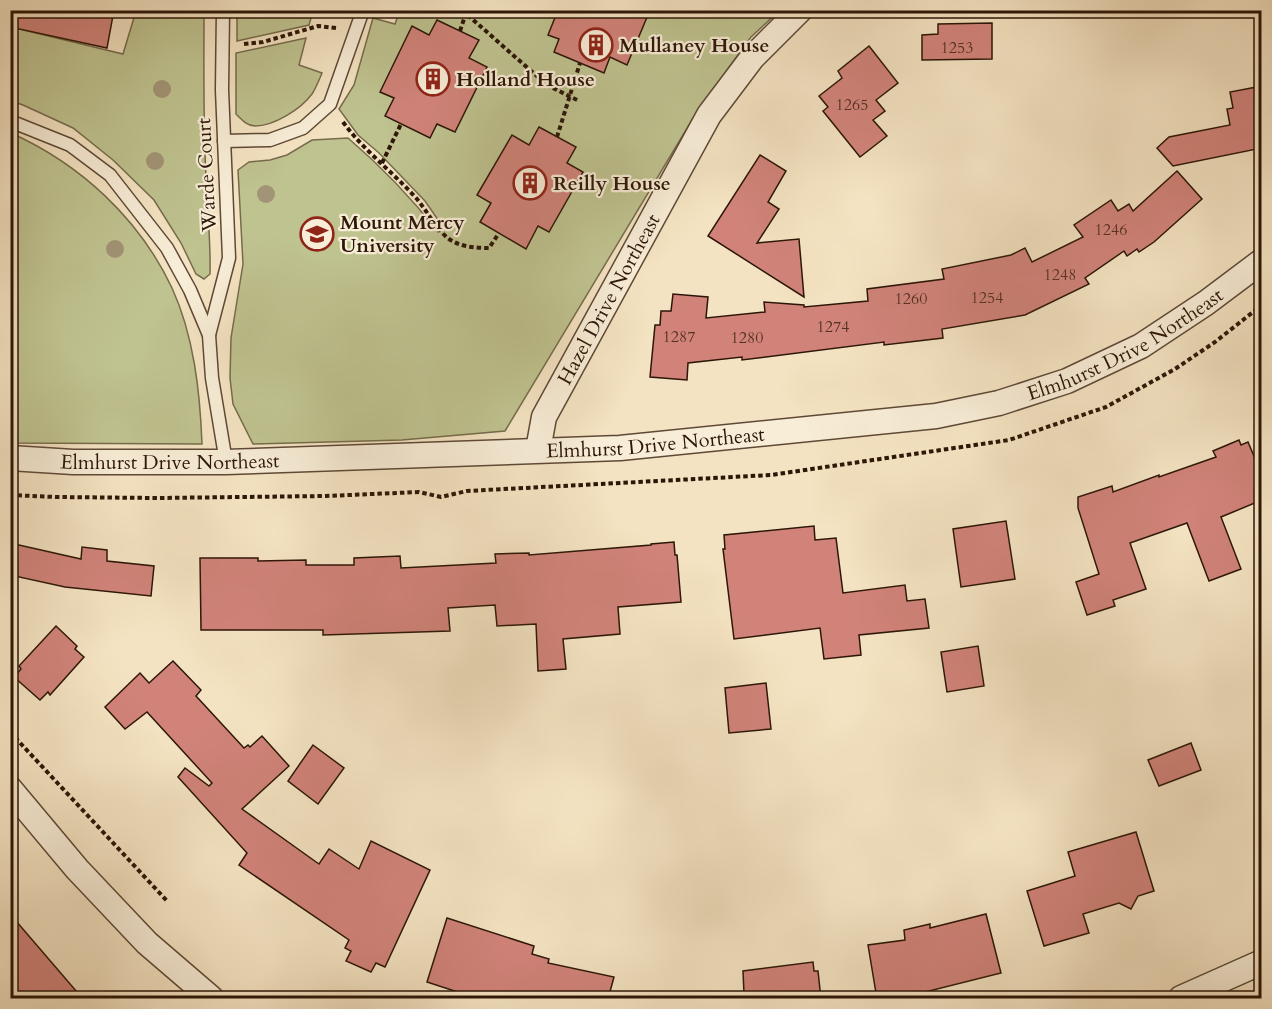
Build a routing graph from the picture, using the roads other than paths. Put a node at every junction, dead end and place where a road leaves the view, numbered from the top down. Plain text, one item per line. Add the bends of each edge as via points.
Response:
1 (223, 10) edge
2 (363, 10) edge
3 (800, 10) edge
4 (10, 121) edge
5 (224, 141) junction
6 (1262, 261) edge
7 (209, 335) junction
8 (538, 450) junction
9 (10, 458) edge
10 (225, 462) junction
11 (10, 789) edge
12 (1262, 962) edge
13 (211, 999) edge
14 (1181, 999) edge

1 - 5 lane, Warde Court
2 - 5 lane via 330,105 303,128 270,140
3 - 8 street, Hazel Drive Northeast via 752,58 709,115 544,417
4 - 7 lane via 70,145 110,175 167,248
5 - 7 lane, Warde Court via 229,258
6 - 8 street, Elmhurst Drive Northeast via 1141,346 1067,381 999,404 936,416 620,448
7 - 10 lane
8 - 10 street, Elmhurst Drive Northeast
9 - 10 street, Elmhurst Drive Northeast
11 - 13 street via 77,869 147,943
12 - 14 street

